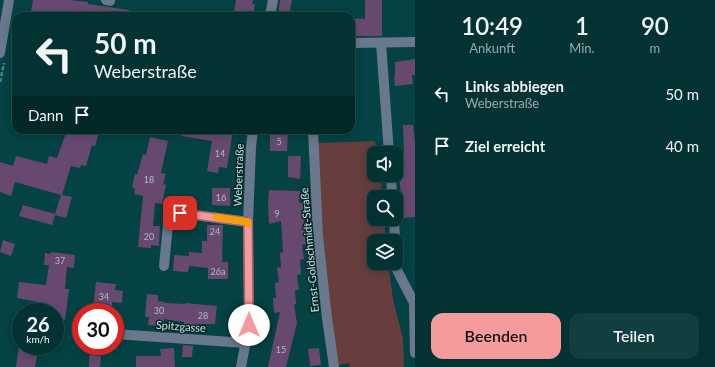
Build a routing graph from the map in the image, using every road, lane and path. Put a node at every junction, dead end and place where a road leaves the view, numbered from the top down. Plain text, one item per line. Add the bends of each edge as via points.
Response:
1 (9, 0) edge
2 (272, 0) edge
3 (270, 12) edge
4 (415, 42) edge
5 (355, 43) edge
6 (381, 43) junction
7 (0, 53) edge
8 (253, 134) edge
9 (313, 134) edge
10 (388, 146) edge
11 (248, 222) junction
12 (164, 266) dead end
13 (397, 270) edge
14 (414, 302) edge
15 (124, 335) edge
16 (246, 342) junction
17 (415, 353) edge
18 (241, 367) edge
19 (334, 367) edge

1 - 7 street
2 - 3 street
4 - 6 street
5 - 6 street
6 - 10 street
8 - 11 street, Weberstraße
9 - 19 street, Ernst-Goldschmidt-Straße via 318,236
11 - 12 street, Weberstraße via 180,213 172,216 168,225
11 - 16 street, Weberstraße via 249,325
13 - 14 street
14 - 17 street
15 - 16 street, Spitzgasse
16 - 18 street, Weberstraße

